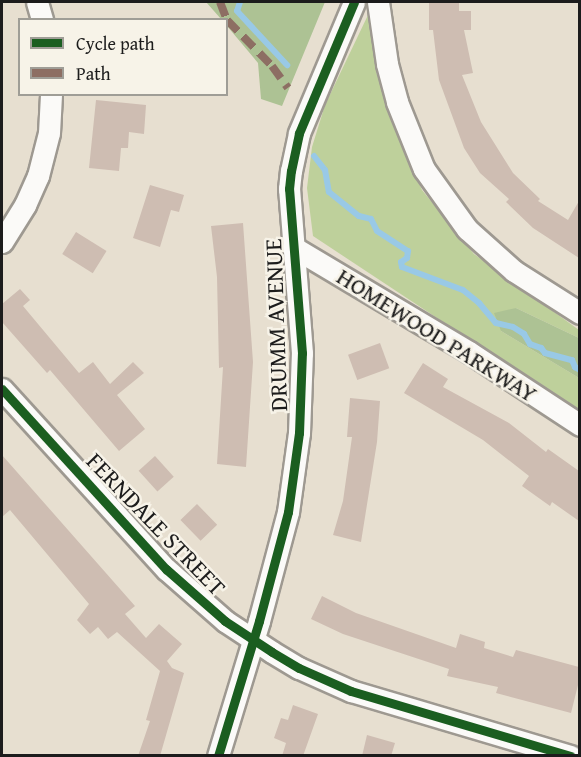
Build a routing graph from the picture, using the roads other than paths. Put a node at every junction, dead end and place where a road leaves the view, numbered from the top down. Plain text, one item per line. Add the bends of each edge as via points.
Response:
1 (37, 2) edge
2 (354, 2) edge
3 (378, 2) edge
4 (41, 18) edge
5 (51, 96) edge
6 (2, 242) edge
7 (293, 247) junction
8 (579, 313) edge
9 (2, 389) edge
10 (579, 425) edge
11 (253, 640) junction
12 (218, 756) edge
13 (571, 756) edge

1 - 4 street
2 - 7 street, DRUMM AVENUE via 299,133 289,189
3 - 8 street via 397,102 424,169 467,229 514,271
5 - 6 street via 49,133 38,176
7 - 10 street, HOMEWOOD PARKWAY via 469,352
7 - 11 street, DRUMM AVENUE via 302,353 299,433 288,512
9 - 11 street, FERNDALE STREET via 166,569
11 - 12 street, DRUMM AVENUE
11 - 13 street, FERNDALE STREET via 299,668 351,691

